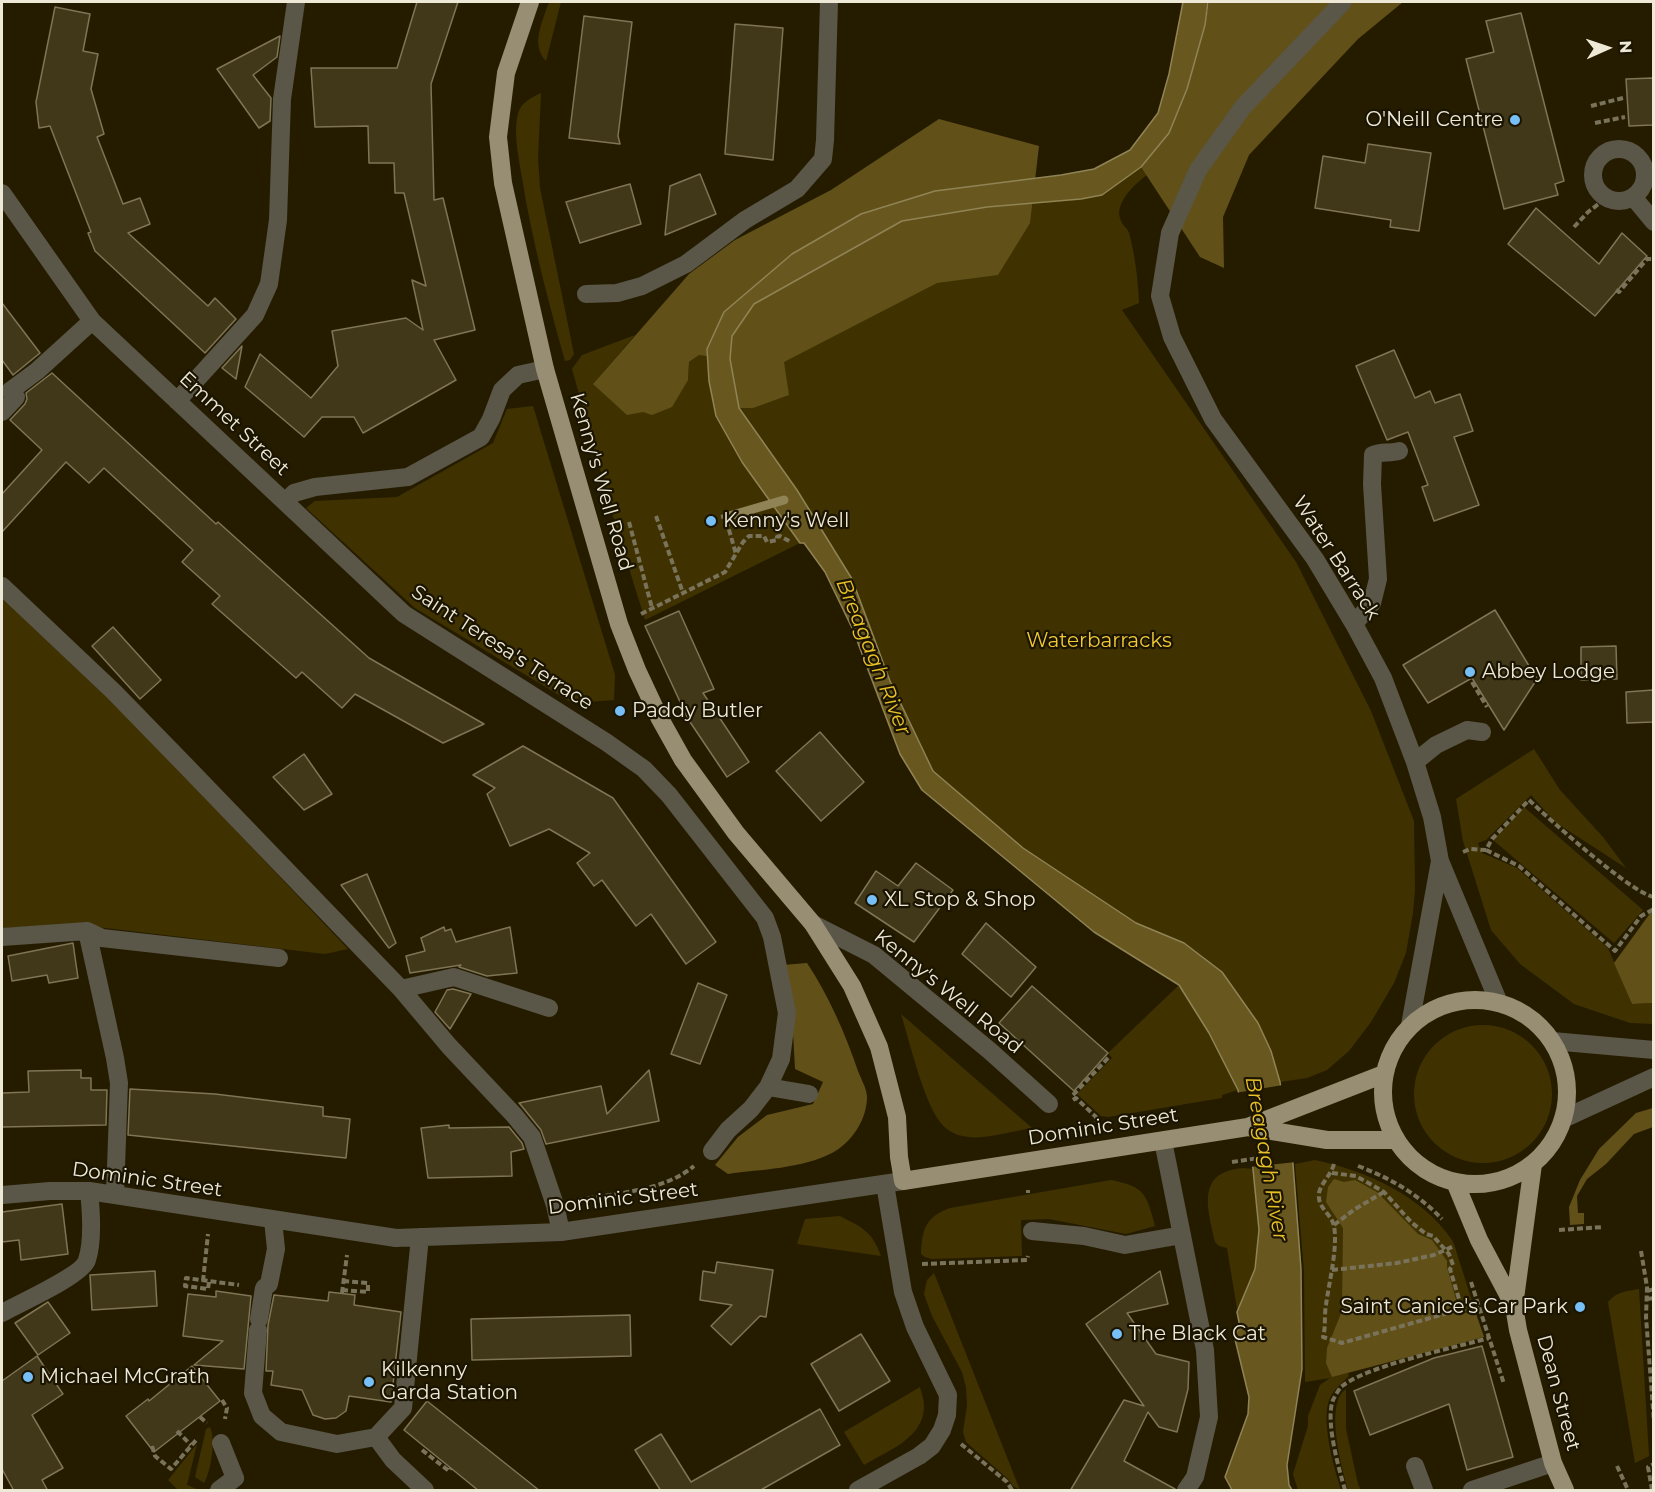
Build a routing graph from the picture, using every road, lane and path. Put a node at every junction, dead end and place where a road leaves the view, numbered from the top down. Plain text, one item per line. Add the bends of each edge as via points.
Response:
1 (296, 2) edge
2 (530, 2) edge
3 (829, 2) edge
4 (1343, 2) edge
5 (1623, 98) dead end
6 (1591, 106) dead end
7 (1625, 117) dead end
8 (1595, 123) dead end
9 (2, 193) edge
10 (1634, 198) junction
11 (1605, 199) junction
12 (1653, 222) edge
13 (1574, 227) dead end
14 (1653, 259) edge
15 (1616, 290) dead end
16 (586, 294) dead end
17 (92, 321) junction
18 (545, 369) junction
19 (177, 401) junction
20 (2, 412) edge
21 (1399, 451) dead end
22 (285, 502) junction
23 (656, 516) dead end
24 (721, 517) dead end
25 (629, 522) dead end
26 (791, 542) dead end
27 (736, 555) junction
28 (2, 586) edge
29 (683, 593) junction
30 (652, 608) junction
31 (642, 613) dead end
32 (1354, 624) junction
33 (1482, 732) dead end
34 (1415, 762) junction
35 (1486, 850) junction
36 (1440, 861) junction
37 (1653, 897) edge
38 (1653, 909) edge
39 (813, 924) junction
40 (87, 931) junction
41 (2, 937) edge
42 (279, 958) dead end
43 (401, 989) junction
44 (1499, 1003) junction
45 (549, 1008) dead end
46 (1410, 1025) junction
47 (1552, 1041) junction
48 (1653, 1050) edge
49 (1109, 1056) dead end
50 (1384, 1074) junction
51 (1653, 1077) edge
52 (768, 1088) junction
53 (809, 1095) dead end
54 (1049, 1104) dead end
55 (1563, 1119) junction
56 (1096, 1122) dead end
57 (1248, 1127) junction
58 (1396, 1140) junction
59 (1163, 1141) junction
60 (706, 1156) joint
61 (1338, 1159) dead end
62 (1353, 1164) dead end
63 (1533, 1164) junction
64 (1332, 1173) junction
65 (1455, 1182) junction
66 (894, 1183) junction
67 (89, 1191) junction
68 (1384, 1192) junction
69 (2, 1195) edge
70 (115, 1195) junction
71 (555, 1205) junction
72 (273, 1220) junction
73 (1446, 1224) dead end
74 (1334, 1225) junction
75 (1603, 1227) dead end
76 (1559, 1230) dead end
77 (1032, 1231) joint
78 (561, 1232) junction
79 (1182, 1235) junction
80 (420, 1237) junction
81 (1455, 1237) dead end
82 (207, 1238) dead end
83 (1444, 1250) junction
84 (1641, 1251) dead end
85 (346, 1261) dead end
86 (919, 1264) dead end
87 (1332, 1270) junction
88 (1469, 1277) dead end
89 (203, 1281) junction
90 (344, 1281) junction
91 (208, 1282) junction
92 (264, 1288) junction
93 (1653, 1289) edge
94 (1647, 1291) junction
95 (1653, 1298) edge
96 (1647, 1299) junction
97 (1514, 1306) junction
98 (1479, 1308) junction
99 (1462, 1309) junction
100 (2, 1313) edge
101 (1489, 1338) junction
102 (1507, 1393) dead end
103 (222, 1400) dead end
104 (227, 1408) dead end
105 (1653, 1422) edge
106 (942, 1430) junction
107 (177, 1431) dead end
108 (201, 1434) dead end
109 (376, 1437) junction
110 (221, 1443) dead end
111 (415, 1444) dead end
112 (192, 1445) junction
113 (152, 1446) dead end
114 (1553, 1462) junction
115 (1653, 1464) edge
116 (1415, 1466) dead end
117 (1617, 1466) dead end
118 (451, 1468) dead end
119 (219, 1491) edge
120 (425, 1491) edge
121 (858, 1491) edge
122 (1012, 1491) edge
123 (1186, 1491) edge
124 (1345, 1491) edge
125 (1424, 1491) edge
126 (1472, 1491) edge
127 (1565, 1491) edge
128 (1628, 1491) edge
129 (1652, 1491) edge

1 - 19 street via 282,99 278,220 268,284 255,315
2 - 18 main road, Kenny's Well Road via 506,73 498,138 503,183
3 - 16 street via 823,159 796,189 686,264 642,286 616,293
4 - 32 street, Water Barrack via 1243,107 1198,170 1170,232 1160,296 1172,337 1213,419 1316,559
5 - 6 path
7 - 8 path
9 - 17 street, Emmet Street
10 - 11 street via 1620,202
10 - 11 street via 1644,185 1645,170 1638,156 1624,148 1608,150 1596,159 1593,181
10 - 12 street
11 - 13 path
14 - 15 path via 1647,259 1619,292
17 - 19 street, Emmet Street
17 - 20 street via 10,391 16,397
18 - 22 street, Emmet Street via 518,375 502,390 481,437 408,477 315,487 294,493
18 - 39 main road, Kenny's Well Road via 619,624 655,708 683,760 736,833
19 - 22 street, Emmet Street
21 - 32 street via 1373,455 1378,579 1372,603
22 - 52 street, Saint Teresa's Terrace via 405,614 606,742 644,769 669,795 765,918 772,937 788,1013 780,1059
23 - 29 path
24 - 27 path via 725,516
25 - 30 path
26 - 27 path via 780,536 768,542 764,536 749,536
27 - 29 path via 725,572
28 - 43 street via 114,692
29 - 30 path
30 - 31 path
32 - 34 street, Water Barrack via 1383,678
33 - 34 street via 1467,730 1436,745
34 - 36 street, Water Barrack via 1432,817
35 - 36 path via 1470,849
35 - 37 path via 1529,800 1625,881
35 - 38 path via 1519,866 1615,951 1641,916
36 - 44 street, Water Barrack
36 - 46 street, Water Barrack
39 - 54 street, Kenny's Well Road via 874,955
39 - 66 main road, Kenny's Well Road via 852,986 879,1047 897,1117 899,1157
40 - 41 street
40 - 42 street via 102,938
40 - 70 street via 119,1083
43 - 45 street via 454,977
43 - 71 street via 532,1137
44 - 46 main road via 1468,1000 1447,1005
44 - 47 main road via 1520,1011
46 - 50 main road via 1393,1048
47 - 48 street
47 - 55 main road via 1563,1066 1567,1093
49 - 56 path via 1075,1096 1096,1117
50 - 57 main road, Dominic Street
50 - 58 main road via 1382,1097
51 - 55 street
52 - 53 street
52 - 60 street, Saint Teresa's Terrace
55 - 63 main road via 1551,1144
57 - 58 main road, Dominic Street via 1311,1138
57 - 59 main road, Dominic Street
58 - 65 main road via 1432,1174
59 - 66 main road, Dominic Street
59 - 79 street
60 - 71 path via 682,1176 661,1183
61 - 64 path
62 - 73 path via 1403,1187
63 - 65 main road via 1509,1178 1482,1184
63 - 97 main road, Dean Street
64 - 68 path via 1356,1176
64 - 74 path via 1319,1193 1321,1208
65 - 97 main road, Dean Street via 1479,1240
66 - 78 street, Dominic Street
66 - 106 street via 903,1292 915,1327 948,1395
67 - 69 street, Dominic Street
67 - 70 street, Dominic Street
67 - 100 street via 92,1215 87,1261 82,1268
68 - 74 path
68 - 83 path via 1411,1222 1434,1236
70 - 72 street, Dominic Street
71 - 78 street
72 - 80 street, Dominic Street via 396,1238
72 - 92 street via 276,1249 269,1284
74 - 87 path
75 - 76 path
77 - 79 street via 1125,1245
77 - 86 path via 1027,1260
78 - 80 street, Dominic Street
79 - 123 street via 1205,1350 1209,1417 1195,1477
80 - 109 street via 403,1408
81 - 83 path via 1459,1245
82 - 89 path
83 - 87 path via 1397,1263
83 - 99 path via 1453,1265 1450,1269
84 - 94 path
85 - 90 path
87 - 99 path via 1323,1337 1342,1343
88 - 98 path
89 - 91 path
89 - 91 path via 186,1278 185,1286 208,1289
90 - 90 path via 342,1292 368,1292 368,1283
91 - 92 path
92 - 109 street via 252,1394 262,1416 281,1432 337,1444
93 - 94 path
94 - 96 path
95 - 96 path
96 - 105 path
97 - 114 main road, Dean Street
98 - 99 path
98 - 101 path
101 - 102 path
101 - 124 path via 1381,1368 1341,1388 1332,1404 1332,1434
103 - 104 path
106 - 121 street via 932,1446 919,1456
106 - 122 path via 1007,1482
107 - 112 path
108 - 112 path
109 - 120 street
110 - 119 street via 235,1478
111 - 118 path via 449,1471
112 - 113 path via 171,1469 155,1456
114 - 126 street
114 - 127 main road, Dean Street
115 - 129 path via 1648,1467
116 - 125 street
117 - 128 path

